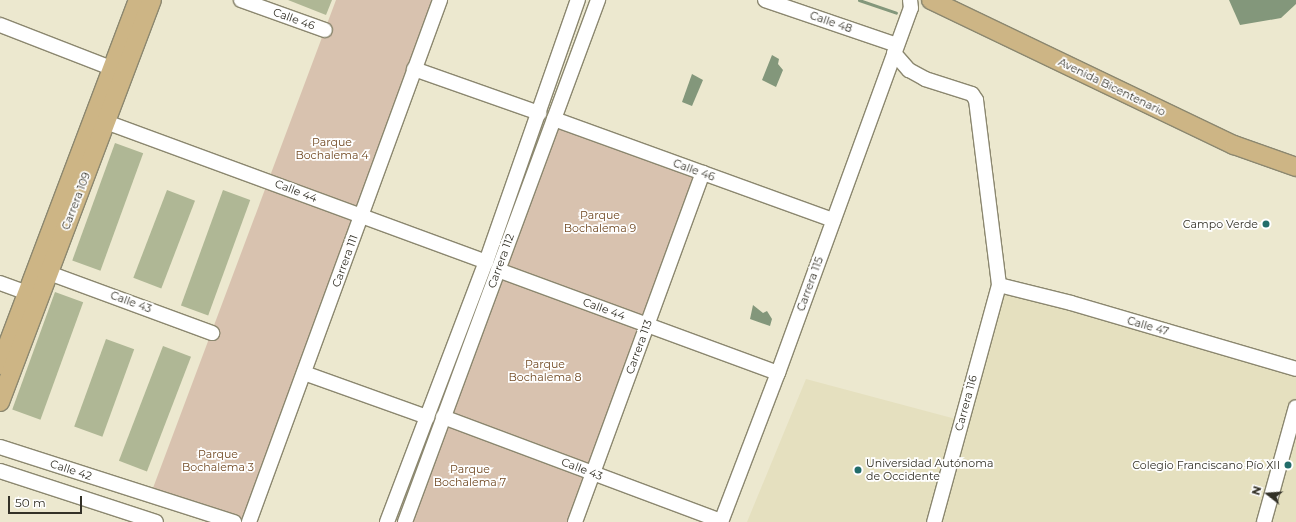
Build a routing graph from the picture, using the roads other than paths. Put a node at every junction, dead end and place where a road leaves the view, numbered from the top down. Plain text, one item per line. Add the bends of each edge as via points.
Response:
1 (138, 0) edge
2 (152, 0) edge
3 (241, 0) edge
4 (440, 0) edge
5 (578, 0) edge
6 (598, 0) edge
7 (765, 0) edge
8 (910, 0) edge
9 (931, 0) edge
10 (0, 25) edge
11 (325, 30) dead end
12 (895, 49) junction
13 (414, 69) junction
14 (118, 72) junction
15 (539, 113) junction
16 (554, 119) junction
17 (106, 122) junction
18 (1296, 167) edge
19 (703, 173) junction
20 (361, 216) junction
21 (833, 220) junction
22 (486, 262) junction
23 (498, 270) junction
24 (49, 273) junction
25 (0, 283) edge
26 (999, 284) junction
27 (28, 293) junction
28 (647, 325) junction
29 (212, 333) dead end
30 (0, 365) edge
31 (1296, 369) edge
32 (304, 373) junction
33 (778, 373) junction
34 (0, 402) edge
35 (1296, 407) edge
36 (427, 417) junction
37 (443, 417) junction
38 (0, 447) edge
39 (0, 471) edge
40 (593, 474) junction
41 (156, 522) edge
42 (234, 522) edge
43 (249, 522) edge
44 (387, 522) edge
45 (405, 522) edge
46 (575, 522) edge
47 (721, 522) edge
48 (934, 522) edge
49 (1264, 522) edge

1 - 14 main road, Carrera 109
2 - 14 main road, Carrera 109
3 - 11 street, Calle 46
4 - 13 street, Carrera 111
5 - 15 street, Carrera 112
6 - 16 street, Carrera 112
7 - 12 street, Calle 48
8 - 12 street, Carrera 115 via 911,8
9 - 18 main road, Avenida Bicentenario via 1234,145
10 - 14 street
12 - 21 street, Carrera 115
12 - 26 street via 909,70 925,79 972,94 976,100
13 - 15 street
13 - 20 street, Carrera 111
14 - 17 main road, Carrera 109
14 - 27 main road, Carrera 109
15 - 22 street, Carrera 112
16 - 19 street, Calle 46
16 - 23 street, Carrera 112
17 - 20 street, Calle 44
17 - 24 main road, Carrera 109
19 - 21 street, Calle 46
19 - 28 street, Carrera 113
20 - 22 street, Calle 44
20 - 32 street, Carrera 111
21 - 33 street, Carrera 115
22 - 36 street, Carrera 112
23 - 28 street, Calle 44
23 - 37 street, Carrera 112
24 - 29 street, Calle 43
24 - 34 main road, Carrera 109
25 - 27 street
26 - 31 street, Calle 47
26 - 48 street, Carrera 116
27 - 30 main road, Carrera 109
28 - 33 street, Calle 44
28 - 40 street, Carrera 113
32 - 36 street
32 - 43 street, Carrera 111
33 - 47 street, Carrera 115
35 - 49 street
36 - 44 street, Carrera 112
37 - 40 street, Calle 43
37 - 45 street, Carrera 112
38 - 42 street, Calle 42
39 - 41 street
40 - 46 street, Carrera 113
40 - 47 street, Calle 43

